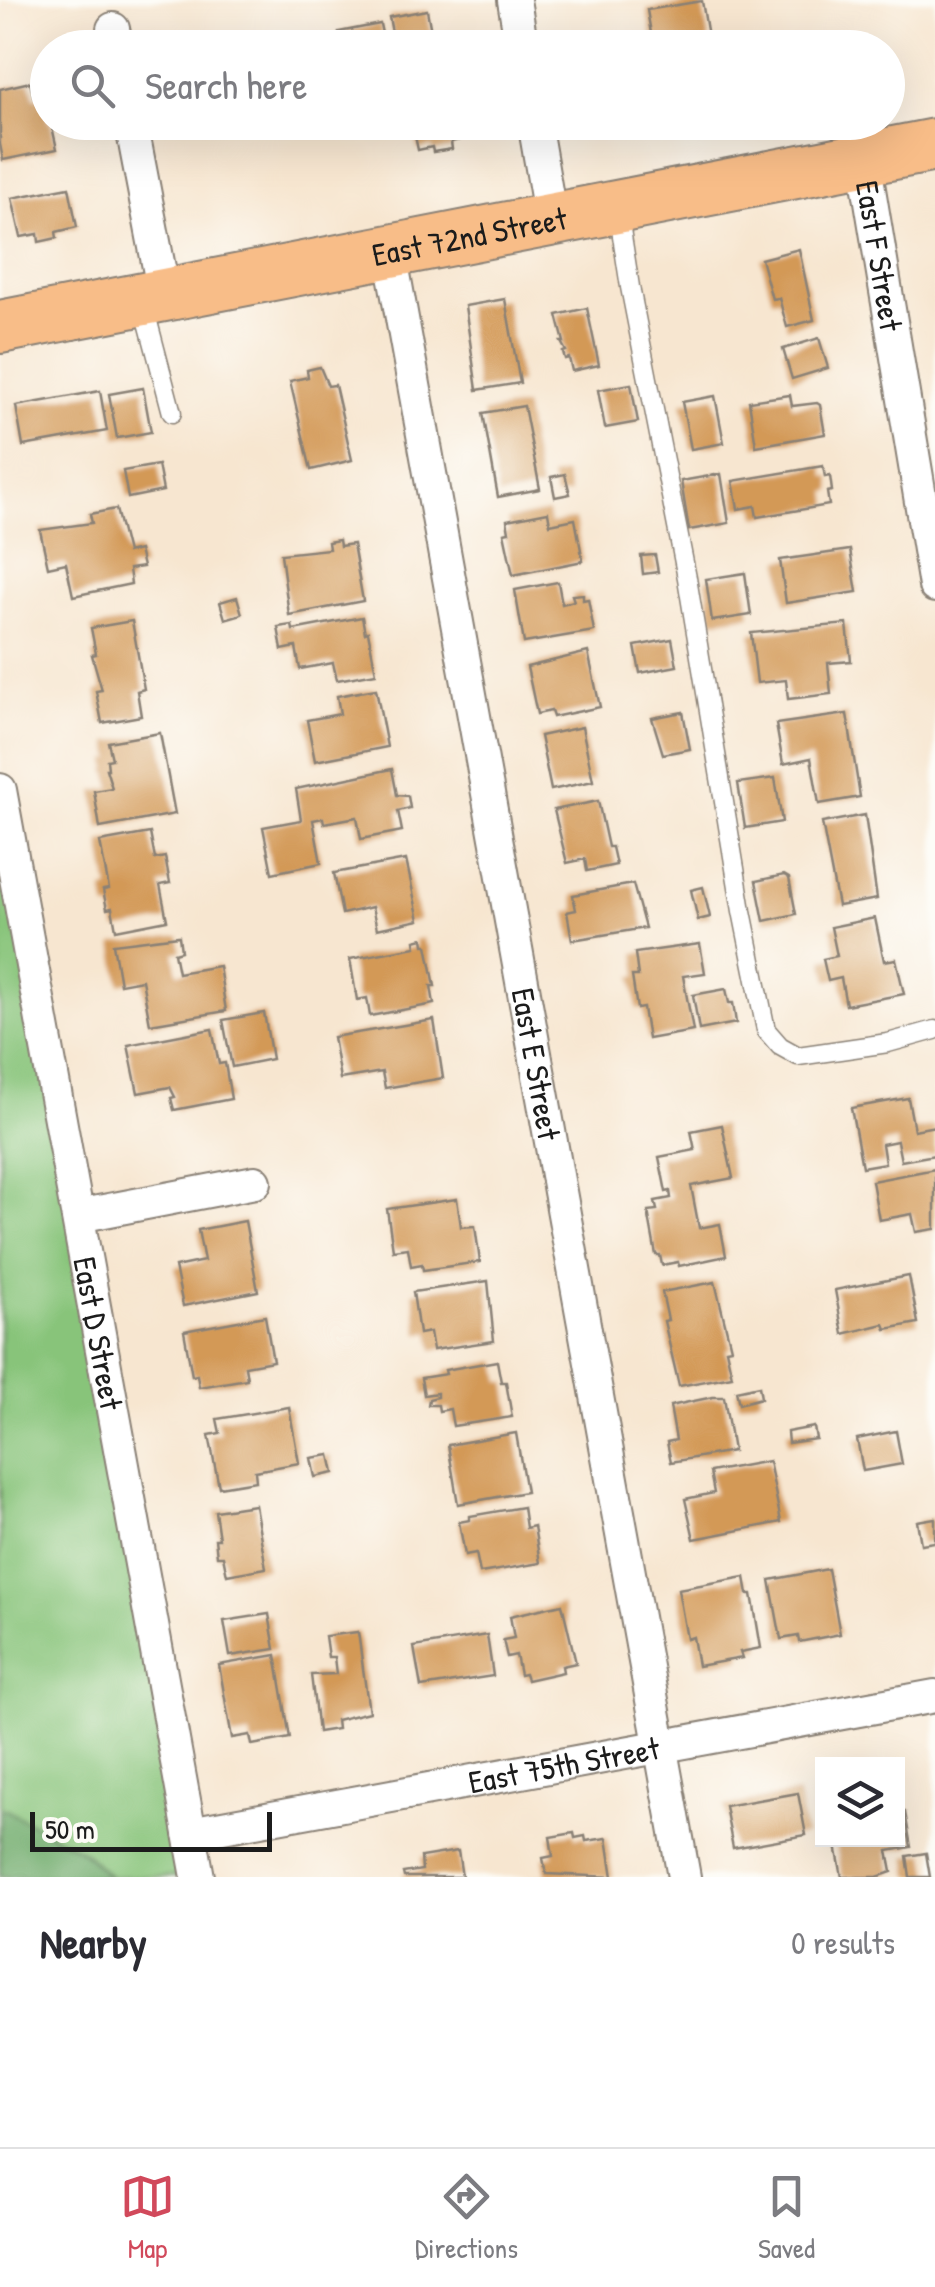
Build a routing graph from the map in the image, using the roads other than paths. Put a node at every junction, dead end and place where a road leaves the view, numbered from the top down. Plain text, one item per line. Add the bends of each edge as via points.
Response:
1 (514, 0) edge
2 (519, 30) edge
3 (133, 140) edge
4 (537, 140) edge
5 (935, 145) edge
6 (864, 159) junction
7 (618, 207) junction
8 (551, 220) junction
9 (390, 252) junction
10 (153, 296) junction
11 (0, 326) edge
12 (172, 414) dead end
13 (935, 586) edge
14 (0, 790) edge
15 (935, 1030) edge
16 (255, 1182) dead end
17 (78, 1216) junction
18 (935, 1696) edge
19 (660, 1746) junction
20 (190, 1833) junction
21 (198, 1877) edge
22 (684, 1877) edge

1 - 2 street
3 - 10 street
4 - 8 street
5 - 6 main road, East 72nd Street
6 - 7 main road, East 72nd Street
6 - 13 street, East F Street
7 - 8 main road, East 72nd Street
7 - 15 lane via 766,1030 798,1056
8 - 9 main road, East 72nd Street
9 - 10 main road, East 72nd Street
9 - 19 street, East E Street
10 - 11 main road, East 72nd Street
10 - 12 lane
14 - 17 street, East D Street
16 - 17 street
17 - 20 street, East D Street
18 - 19 street, East 75th Street
19 - 20 street, East 75th Street
19 - 22 street, East E Street
20 - 21 street, East D Street

